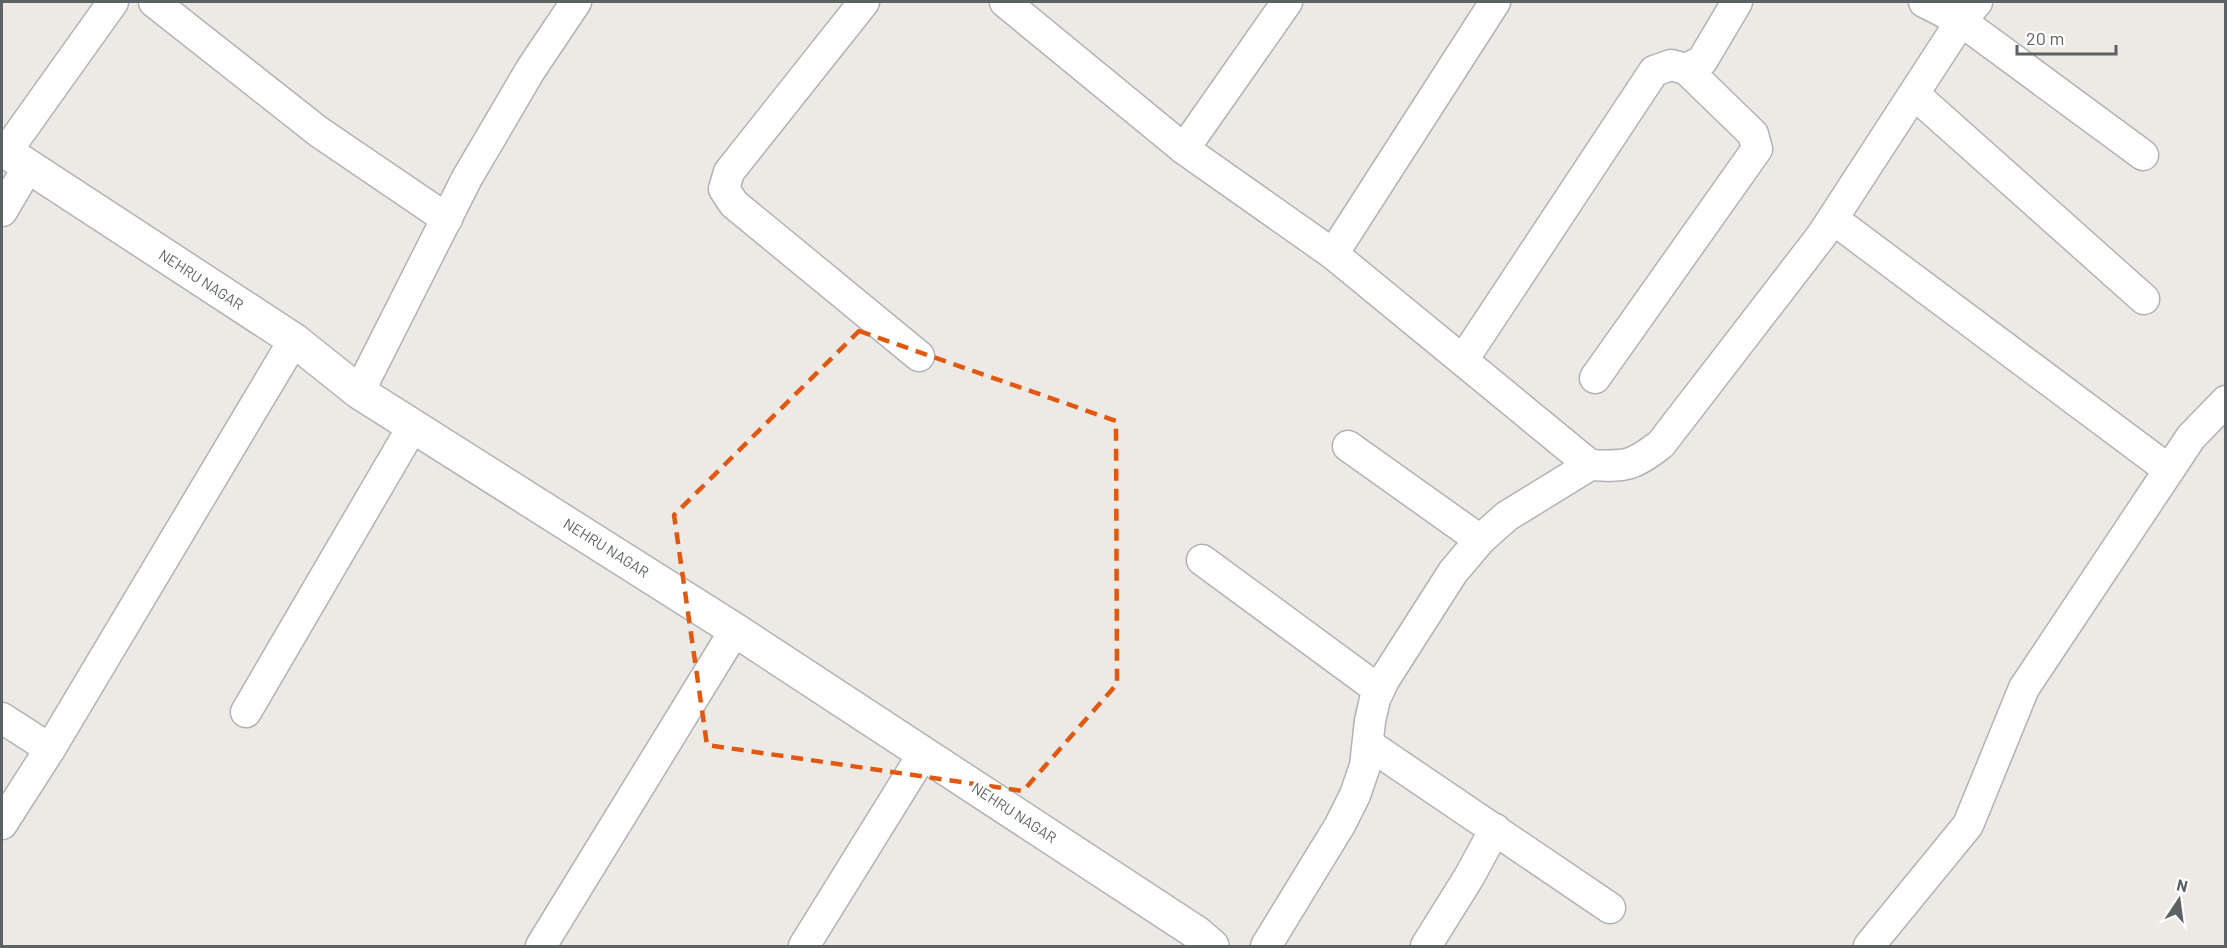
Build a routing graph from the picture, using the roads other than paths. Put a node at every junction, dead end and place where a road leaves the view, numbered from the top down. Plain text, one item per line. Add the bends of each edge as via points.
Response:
1 (113, 2) edge
2 (576, 2) edge
3 (864, 2) edge
4 (1005, 2) edge
5 (1287, 2) edge
6 (1495, 2) edge
7 (1737, 2) edge
8 (1924, 2) edge
9 (174, 7) edge
10 (1969, 11) edge
11 (1686, 69) junction
12 (1914, 94) junction
13 (1184, 149) junction
14 (2143, 154) dead end
15 (12, 156) edge
16 (2, 211) edge
17 (447, 219) junction
18 (1833, 219) junction
19 (1333, 254) junction
20 (2144, 299) dead end
21 (294, 340) junction
22 (919, 356) dead end
23 (1463, 360) junction
24 (1595, 378) dead end
25 (359, 392) junction
26 (2226, 400) edge
27 (413, 426) junction
28 (1348, 446) dead end
29 (1590, 465) junction
30 (2169, 470) junction
31 (1480, 540) junction
32 (1202, 560) dead end
33 (735, 630) junction
34 (1379, 690) junction
35 (246, 712) dead end
36 (2, 718) edge
37 (1368, 744) junction
38 (50, 748) junction
39 (924, 754) junction
40 (2, 824) edge
41 (1495, 829) junction
42 (1610, 908) dead end
43 (541, 946) edge
44 (804, 946) edge
45 (1212, 946) edge
46 (1266, 946) edge
47 (1426, 946) edge
48 (1869, 946) edge

1 - 15 street
2 - 17 street via 531,69
3 - 22 street via 729,172 724,189 734,204
4 - 13 street
5 - 13 street
6 - 19 street
7 - 11 street via 1702,61
8 - 10 street
9 - 17 street via 319,132
10 - 12 street
10 - 14 street
11 - 23 street via 1671,65 1654,71
11 - 24 street via 1753,134 1757,148
12 - 18 street
12 - 20 street
13 - 19 street
15 - 16 street
15 - 21 street, NEHRU NAGAR
17 - 25 street
18 - 29 street via 1662,444 1628,465
18 - 30 street
19 - 23 street
21 - 25 street, NEHRU NAGAR
21 - 38 street
23 - 29 street
25 - 27 street, NEHRU NAGAR
26 - 30 street via 2191,437
27 - 33 street, NEHRU NAGAR
27 - 35 street
28 - 31 street
29 - 31 street via 1507,516
30 - 48 street via 2024,688 1968,825
31 - 34 street via 1453,572
32 - 34 street
33 - 39 street, NEHRU NAGAR
33 - 43 street
34 - 37 street
36 - 38 street
37 - 41 street
37 - 46 street via 1355,795 1340,825
38 - 40 street
39 - 44 street
39 - 45 street, NEHRU NAGAR
41 - 42 street
41 - 47 street

